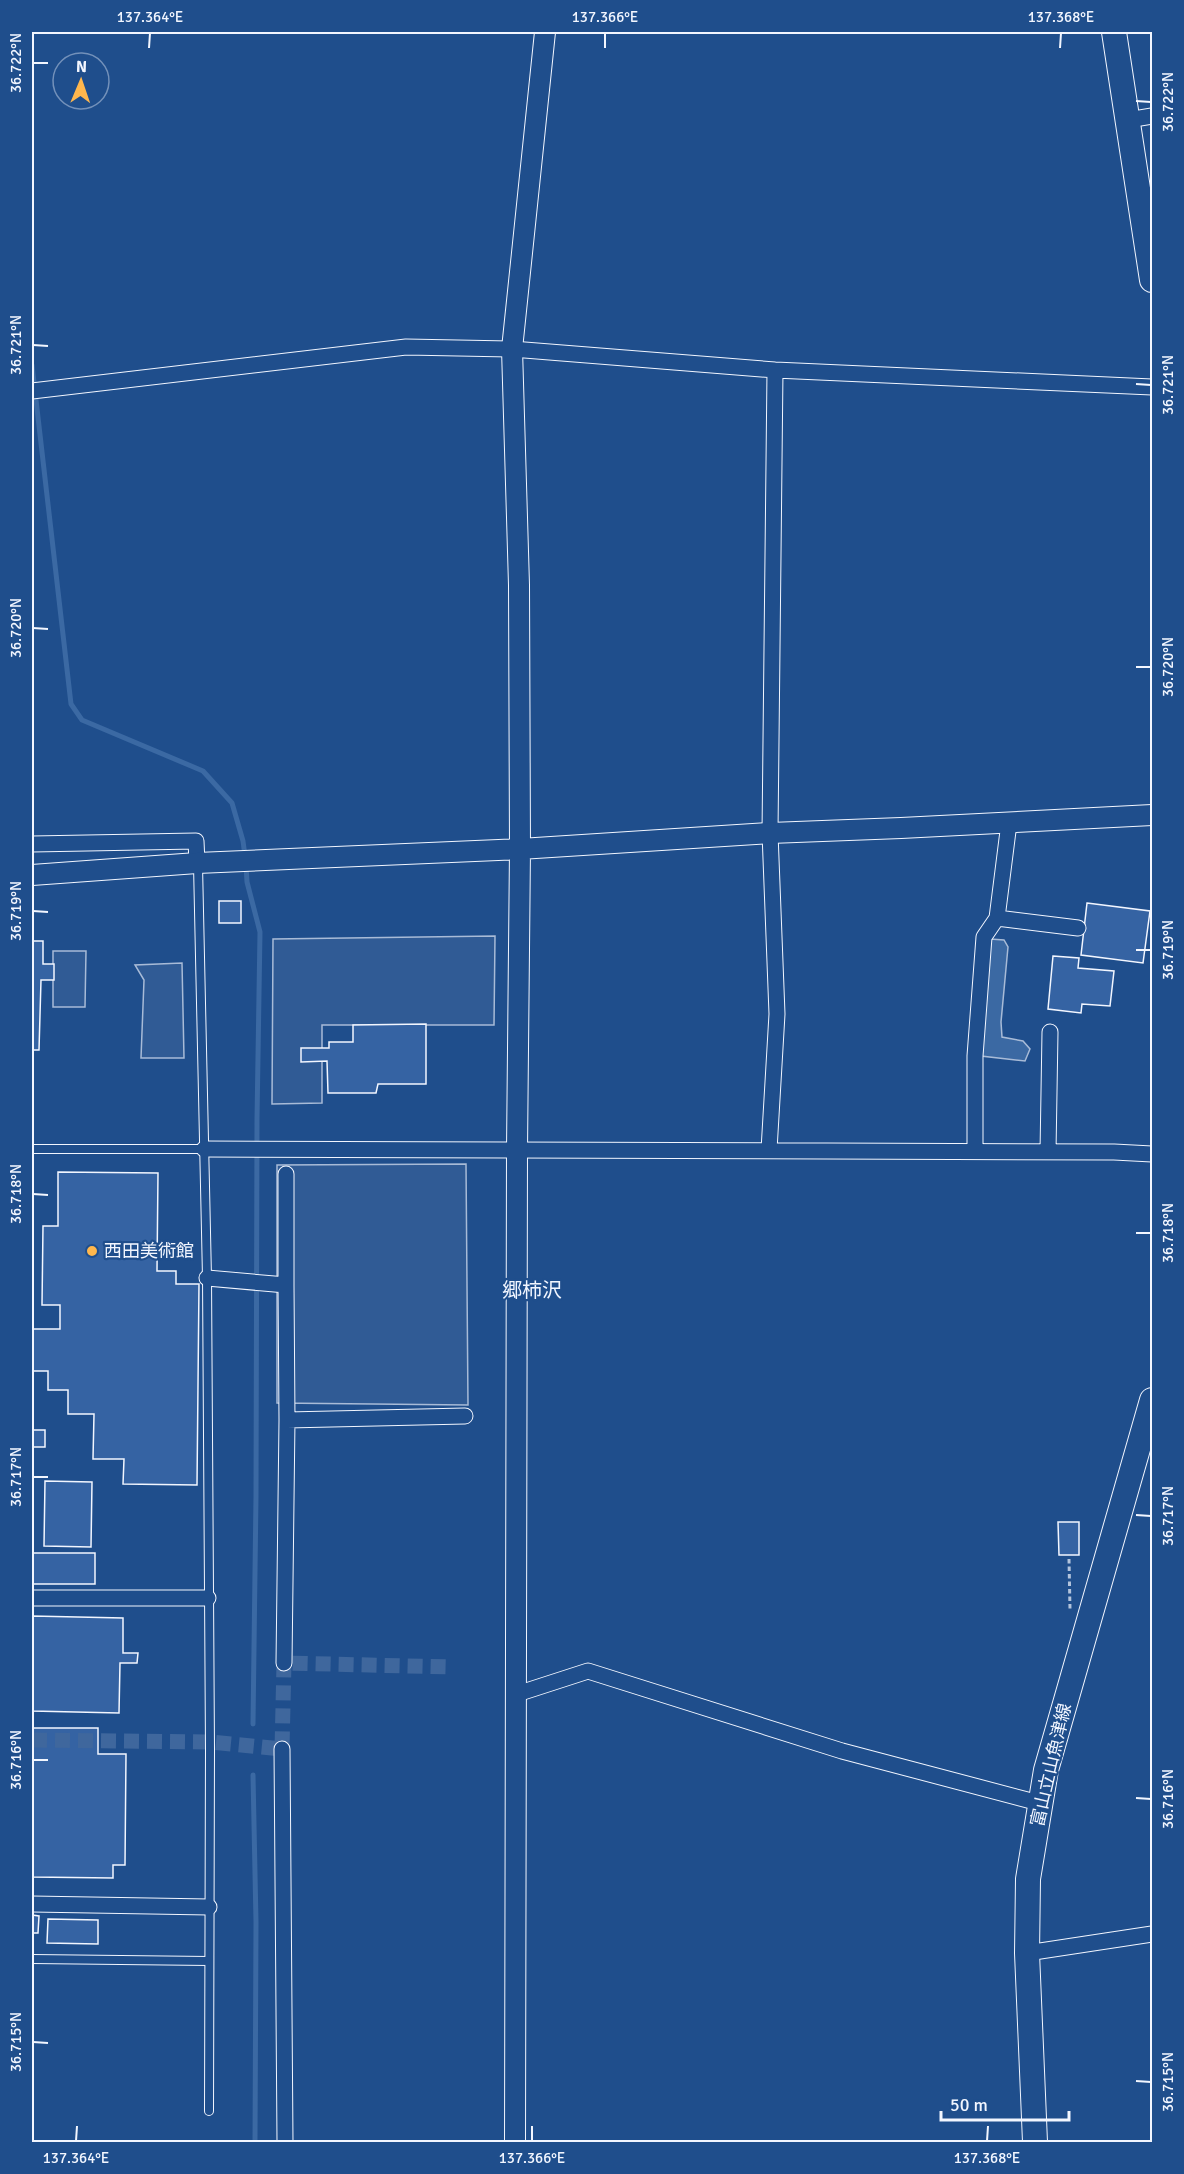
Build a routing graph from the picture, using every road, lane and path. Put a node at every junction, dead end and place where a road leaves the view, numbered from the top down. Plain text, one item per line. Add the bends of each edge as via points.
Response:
1 (545, 32) edge
2 (1114, 32) edge
3 (1152, 116) edge
4 (1128, 120) junction
5 (1152, 280) edge
6 (512, 349) junction
7 (775, 370) junction
8 (1152, 387) edge
9 (32, 391) edge
10 (1152, 815) edge
11 (1010, 823) junction
12 (771, 833) junction
13 (32, 844) edge
14 (520, 849) junction
15 (197, 863) junction
16 (32, 874) edge
17 (997, 918) junction
18 (1078, 928) dead end
19 (1050, 1032) dead end
20 (32, 1149) edge
21 (204, 1149) junction
22 (517, 1149) junction
23 (769, 1150) junction
24 (975, 1151) junction
25 (1048, 1152) junction
26 (1152, 1154) edge
27 (286, 1174) dead end
28 (207, 1278) junction
29 (286, 1285) junction
30 (1152, 1400) edge
31 (465, 1416) dead end
32 (287, 1419) junction
33 (32, 1598) edge
34 (208, 1598) junction
35 (284, 1663) dead end
36 (517, 1694) junction
37 (282, 1749) dead end
38 (1039, 1803) junction
39 (32, 1904) edge
40 (209, 1907) junction
41 (1152, 1934) edge
42 (1027, 1953) junction
43 (32, 1959) edge
44 (209, 1961) junction
45 (209, 2111) dead end
46 (285, 2142) edge
47 (515, 2142) edge
48 (1035, 2142) edge

1 - 6 street
2 - 4 main road
3 - 4 street
4 - 5 main road
6 - 7 street
6 - 9 street via 406,347
6 - 14 street via 519,585
7 - 8 street
7 - 12 street
10 - 11 street
11 - 12 street
11 - 17 street
12 - 14 street
12 - 23 street via 777,1014
13 - 15 street via 195,841
14 - 15 street
14 - 22 street
15 - 16 street
15 - 21 lane
17 - 18 street
17 - 24 street via 984,937 975,1056
19 - 25 street
20 - 21 lane
21 - 22 street
21 - 28 lane
22 - 23 street
22 - 36 street
23 - 24 street
24 - 25 street
25 - 26 street
27 - 29 street
28 - 29 street
28 - 34 lane
29 - 32 street
30 - 38 main road, 富山立山魚津線
31 - 32 street
32 - 35 street
33 - 34 street
34 - 40 lane
36 - 38 street via 588,1671 842,1751
36 - 47 street
37 - 46 street
38 - 42 main road, 富山立山魚津線 via 1028,1879
39 - 40 street
40 - 44 lane
41 - 42 street
42 - 48 main road, 富山立山魚津線
43 - 44 lane
44 - 45 lane

